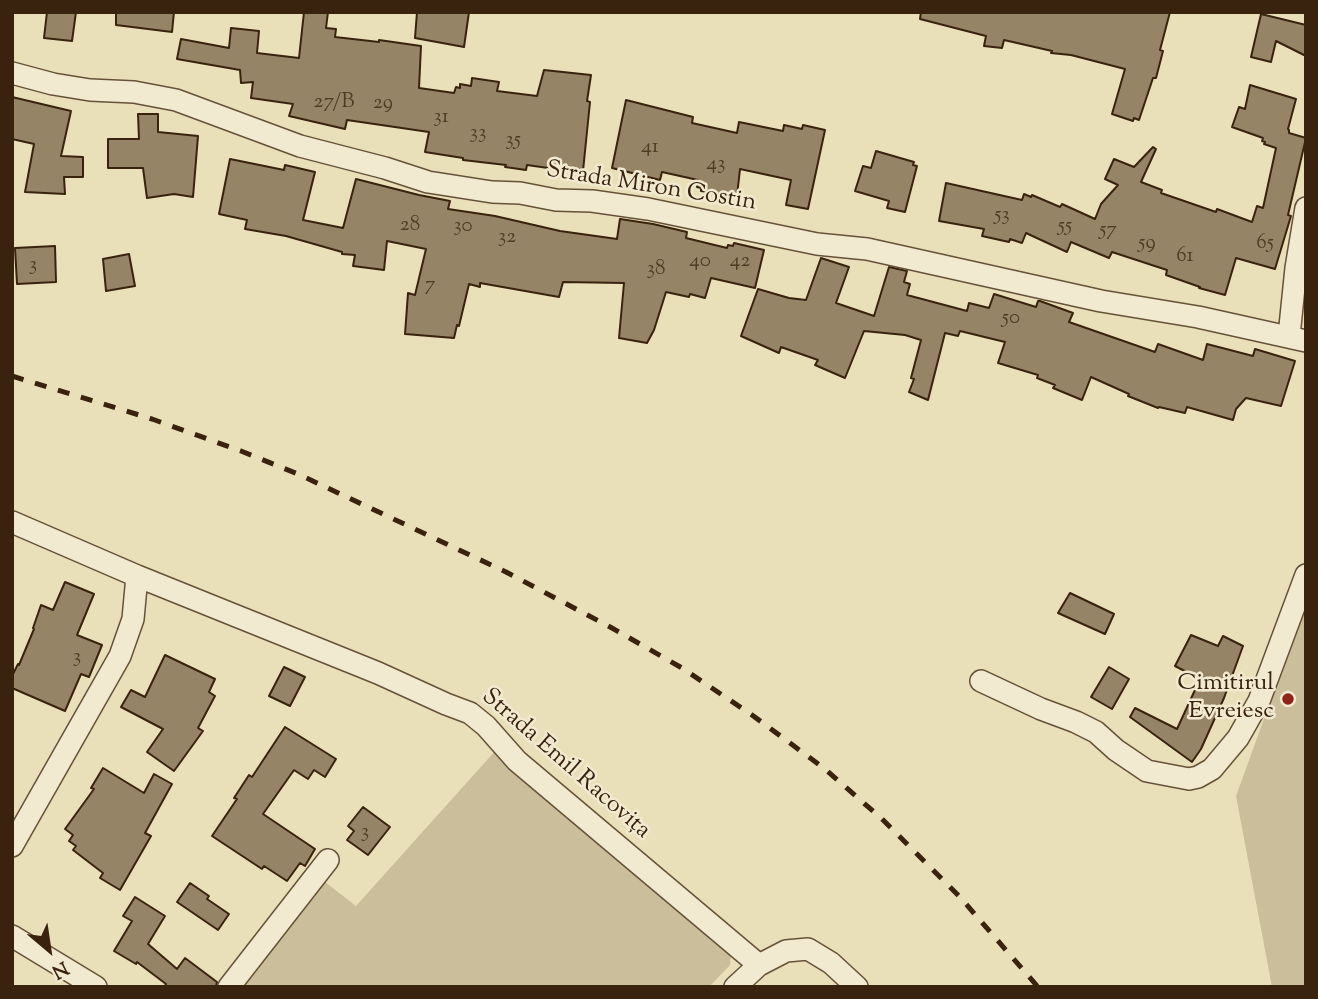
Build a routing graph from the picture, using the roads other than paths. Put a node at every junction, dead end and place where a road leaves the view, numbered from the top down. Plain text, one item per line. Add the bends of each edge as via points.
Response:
1 (12, 73) edge
2 (1306, 208) edge
3 (1297, 338) edge
4 (12, 522) edge
5 (1306, 575) edge
6 (137, 576) junction
7 (981, 681) dead end
8 (12, 846) edge
9 (328, 860) dead end
10 (12, 936) edge
11 (759, 965) junction
12 (96, 987) edge
13 (229, 987) edge
14 (735, 987) edge
15 (857, 987) edge

1 - 3 street, Strada Miron Costin via 53,84 176,100 300,146 428,182 648,209
2 - 3 street, Strada Miron Costin via 1296,268
4 - 6 street, Strada Emil Racovița
5 - 7 street via 1259,701 1238,738 1212,769 1198,777 1147,771 1096,732
6 - 8 street via 133,619 120,656
6 - 11 street, Strada Emil Racovița via 470,713 517,761
9 - 13 street
10 - 12 street
11 - 14 street
11 - 15 street via 786,951 808,949

